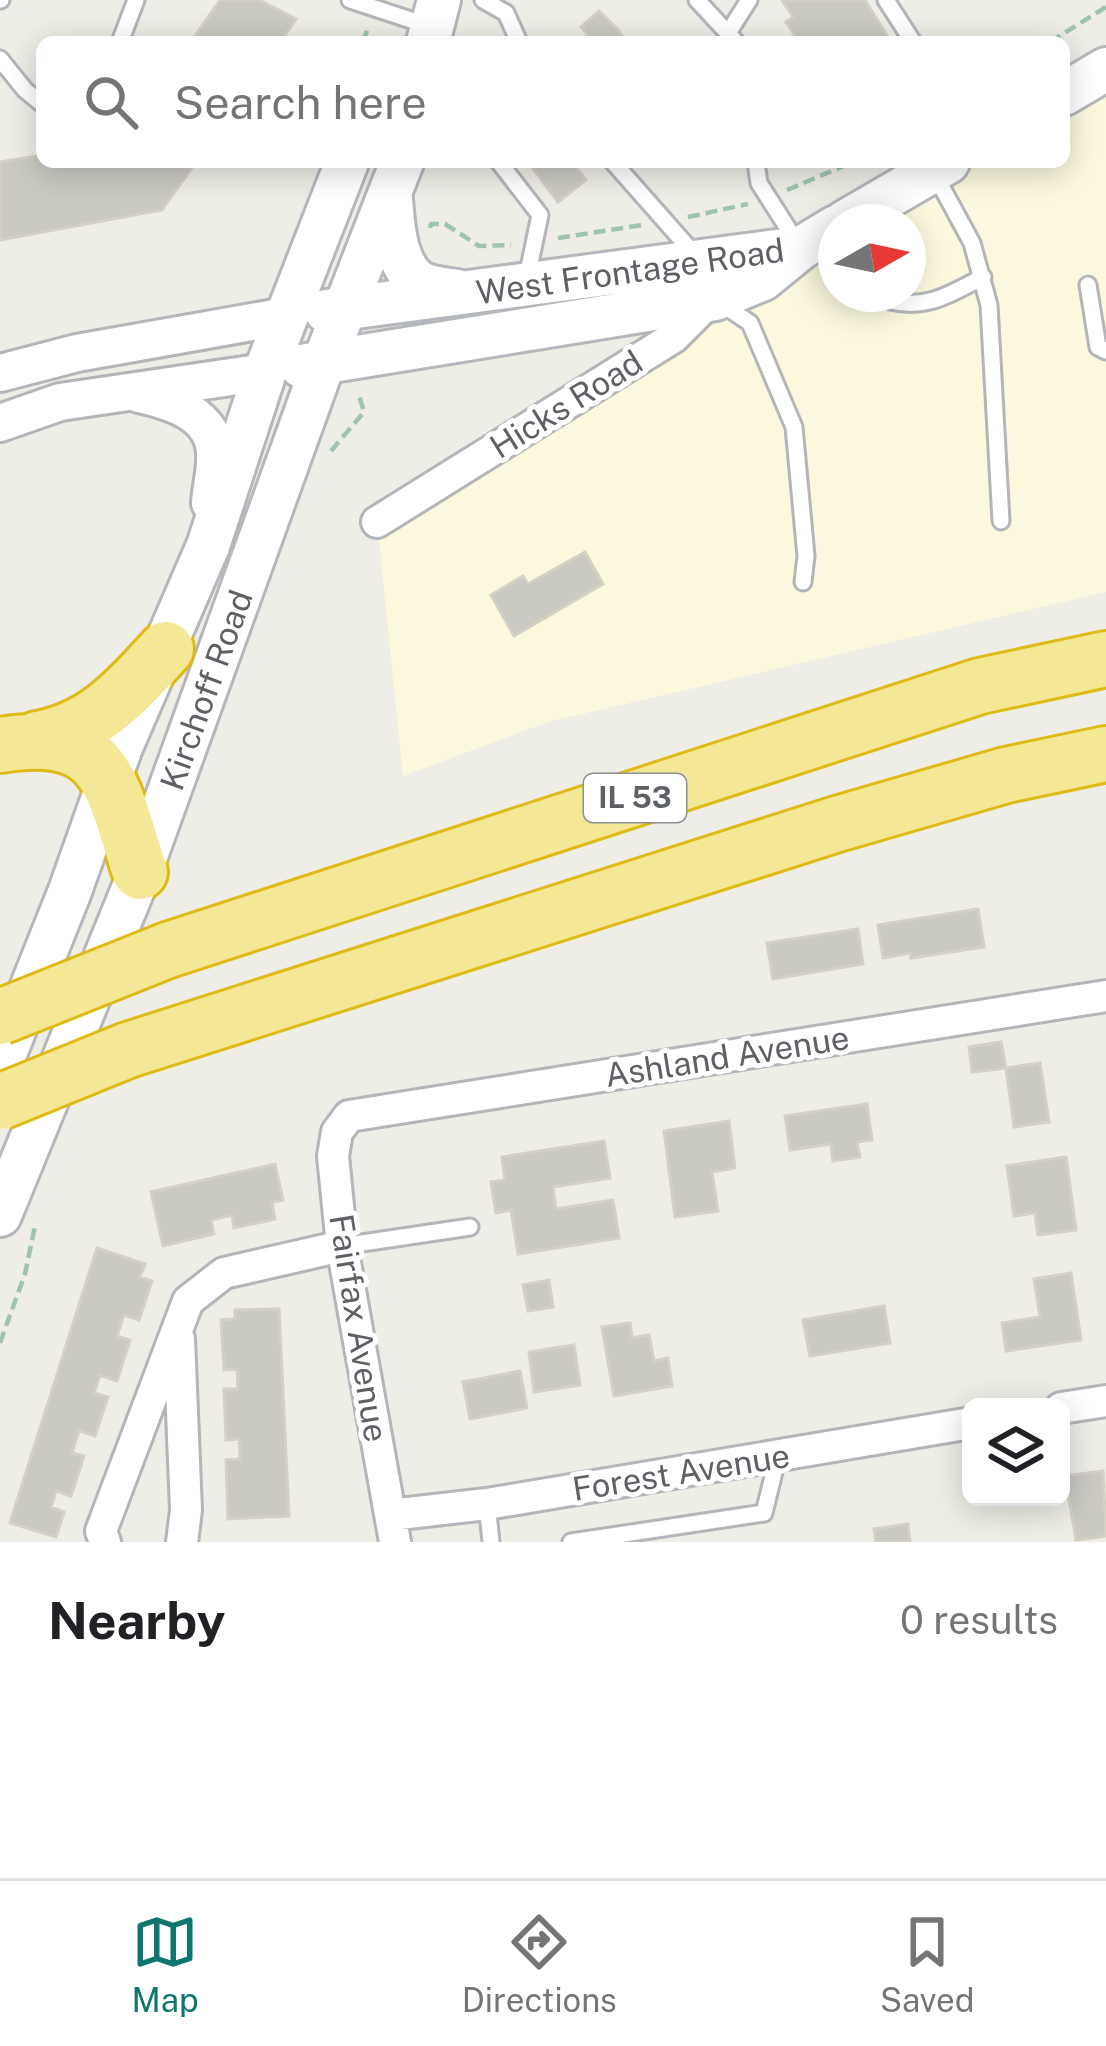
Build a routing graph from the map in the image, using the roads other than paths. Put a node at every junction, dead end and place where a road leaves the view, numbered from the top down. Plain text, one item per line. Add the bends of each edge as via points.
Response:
1 (136, 0) edge
2 (350, 0) edge
3 (483, 0) edge
4 (697, 0) edge
5 (749, 0) edge
6 (886, 0) edge
7 (427, 28) edge
8 (122, 36) edge
9 (516, 36) edge
10 (730, 36) edge
11 (733, 36) edge
12 (909, 36) edge
13 (0, 59) edge
14 (1106, 69) edge
15 (1070, 90) edge
16 (36, 99) edge
17 (345, 168) edge
18 (504, 168) edge
19 (619, 168) edge
20 (757, 168) edge
21 (937, 168) edge
22 (941, 168) edge
23 (396, 177) edge
24 (876, 204) edge
25 (818, 238) edge
26 (983, 277) junction
27 (708, 280) junction
28 (525, 284) junction
29 (1088, 285) dead end
30 (464, 293) junction
31 (926, 304) edge
32 (345, 308) junction
33 (286, 316) junction
34 (1106, 351) edge
35 (325, 362) junction
36 (265, 372) junction
37 (0, 374) edge
38 (130, 392) junction
39 (0, 423) edge
40 (1001, 521) dead end
41 (377, 522) dead end
42 (208, 546) junction
43 (803, 582) dead end
44 (166, 649) junction
45 (1106, 658) edge
46 (19, 742) edge
47 (1106, 754) edge
48 (110, 781) junction
49 (1106, 786) edge
50 (837, 824) junction
51 (140, 872) junction
52 (1106, 996) edge
53 (0, 1017) edge
54 (0, 1066) edge
55 (0, 1102) edge
56 (349, 1116) joint
57 (0, 1215) edge
58 (470, 1227) dead end
59 (342, 1246) junction
60 (178, 1327) junction
61 (1106, 1401) edge
62 (1070, 1407) edge
63 (962, 1425) edge
64 (778, 1456) junction
65 (487, 1504) junction
66 (393, 1529) edge
67 (106, 1542) edge
68 (182, 1542) edge
69 (491, 1542) edge
70 (571, 1542) edge

1 - 8 lane
2 - 7 lane
3 - 9 lane via 506,13
4 - 10 lane
5 - 11 lane
6 - 12 lane
13 - 16 lane
14 - 15 main road
17 - 33 main road, Kirchoff Road
18 - 28 lane via 541,214
19 - 27 lane
20 - 25 lane via 768,196
21 - 24 main road
22 - 26 lane
23 - 30 main road via 397,245 407,269 417,281
23 - 32 main road, Kirchoff Road
25 - 27 main road, West Frontage Road
26 - 31 lane
26 - 40 lane
27 - 28 main road, West Frontage Road
27 - 35 main road, West Frontage Road
27 - 41 street, Hicks Road via 674,337
27 - 43 lane via 750,322 794,428
28 - 30 main road, West Frontage Road
29 - 34 lane via 1098,347
30 - 32 main road, West Frontage Road
32 - 33 main road, West Frontage Road
32 - 35 main road, Kirchoff Road
33 - 36 main road, Kirchoff Road
33 - 37 street, West Frontage Road
35 - 36 main road, West Frontage Road
35 - 51 main road, Kirchoff Road
36 - 38 street, West Frontage Road
36 - 42 main road, Kirchoff Road
38 - 39 street, West Frontage Road via 60,402
38 - 42 street via 194,413 211,435
42 - 44 main road, Kirchoff Road
44 - 46 highway via 106,712 79,728
44 - 48 main road, Kirchoff Road
45 - 53 highway, IL 53, bridge via 980,686 168,950
46 - 48 highway via 54,741 91,757
47 - 50 highway, IL 53
48 - 51 highway
48 - 54 main road, Kirchoff Road
49 - 50 highway
50 - 55 highway, IL 53, bridge via 128,1050
51 - 57 main road, Kirchoff Road
52 - 56 street, Ashland Avenue
56 - 59 street, Fairfax Avenue via 333,1156
58 - 59 lane
59 - 60 street via 224,1273 188,1301
59 - 66 street, Fairfax Avenue
60 - 67 street via 100,1531
60 - 68 street
61 - 62 street
63 - 64 street, Forest Avenue
64 - 65 street, Forest Avenue
64 - 70 lane via 764,1514
65 - 66 street, Forest Avenue
65 - 69 lane

